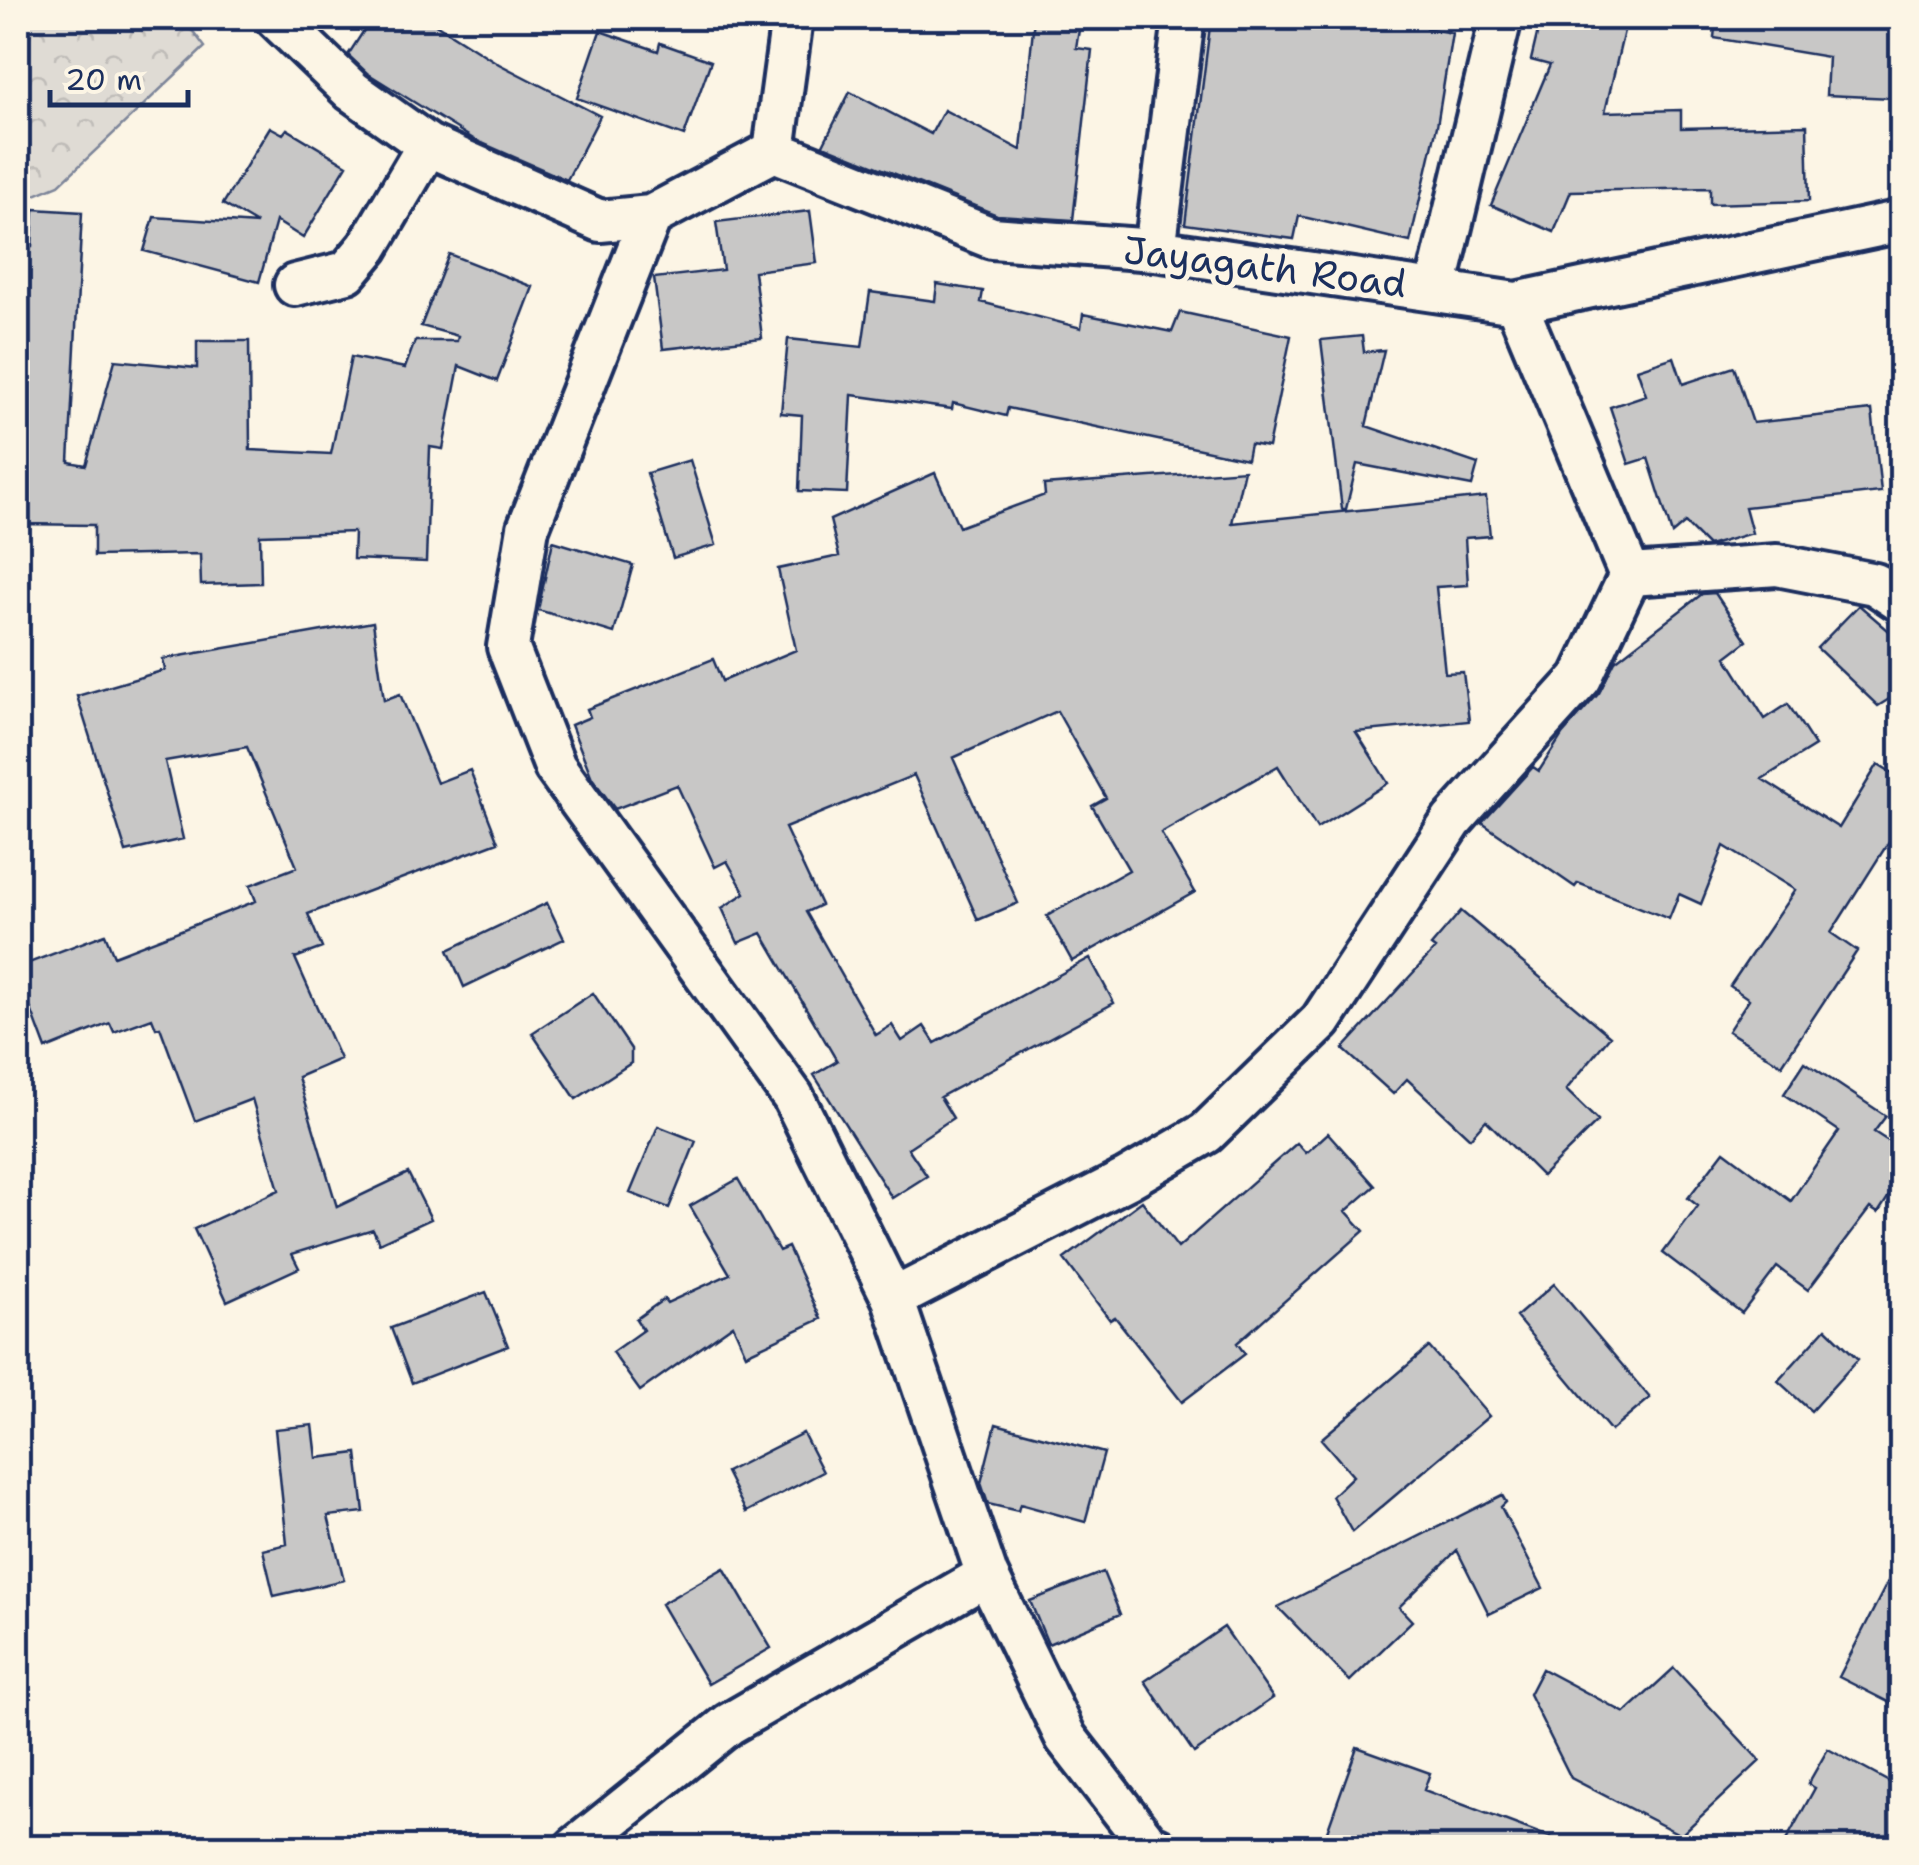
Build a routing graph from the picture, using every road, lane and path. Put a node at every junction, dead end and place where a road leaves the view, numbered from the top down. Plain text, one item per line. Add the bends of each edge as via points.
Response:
1 (276, 18) edge
2 (322, 18) edge
3 (792, 18) edge
4 (1184, 18) edge
5 (1500, 26) dead end
6 (352, 91) junction
7 (428, 145) junction
8 (774, 151) junction
9 (651, 216) junction
10 (1902, 221) edge
11 (1155, 250) junction
12 (295, 285) dead end
13 (1436, 290) junction
14 (1516, 304) junction
15 (1630, 575) junction
16 (1902, 602) edge
17 (893, 1299) junction
18 (987, 1575) junction
19 (1151, 1846) edge
20 (574, 1848) edge

1 - 6 street
2 - 6 street
3 - 8 street
4 - 11 street
5 - 13 street
6 - 7 street
7 - 9 street via 600,221
7 - 12 street via 348,272
8 - 9 street
8 - 11 street, Jayagath Road via 992,238
9 - 17 street via 528,528 508,646 555,768 792,1096
10 - 14 street, Jayagath Road
11 - 13 street, Jayagath Road
13 - 14 street, Jayagath Road
14 - 15 street
15 - 16 street via 1777,565 1874,584
15 - 17 street via 1581,678 1452,822 1321,1021 1206,1132
17 - 18 street
18 - 19 street via 1066,1738
18 - 20 street via 729,1724

